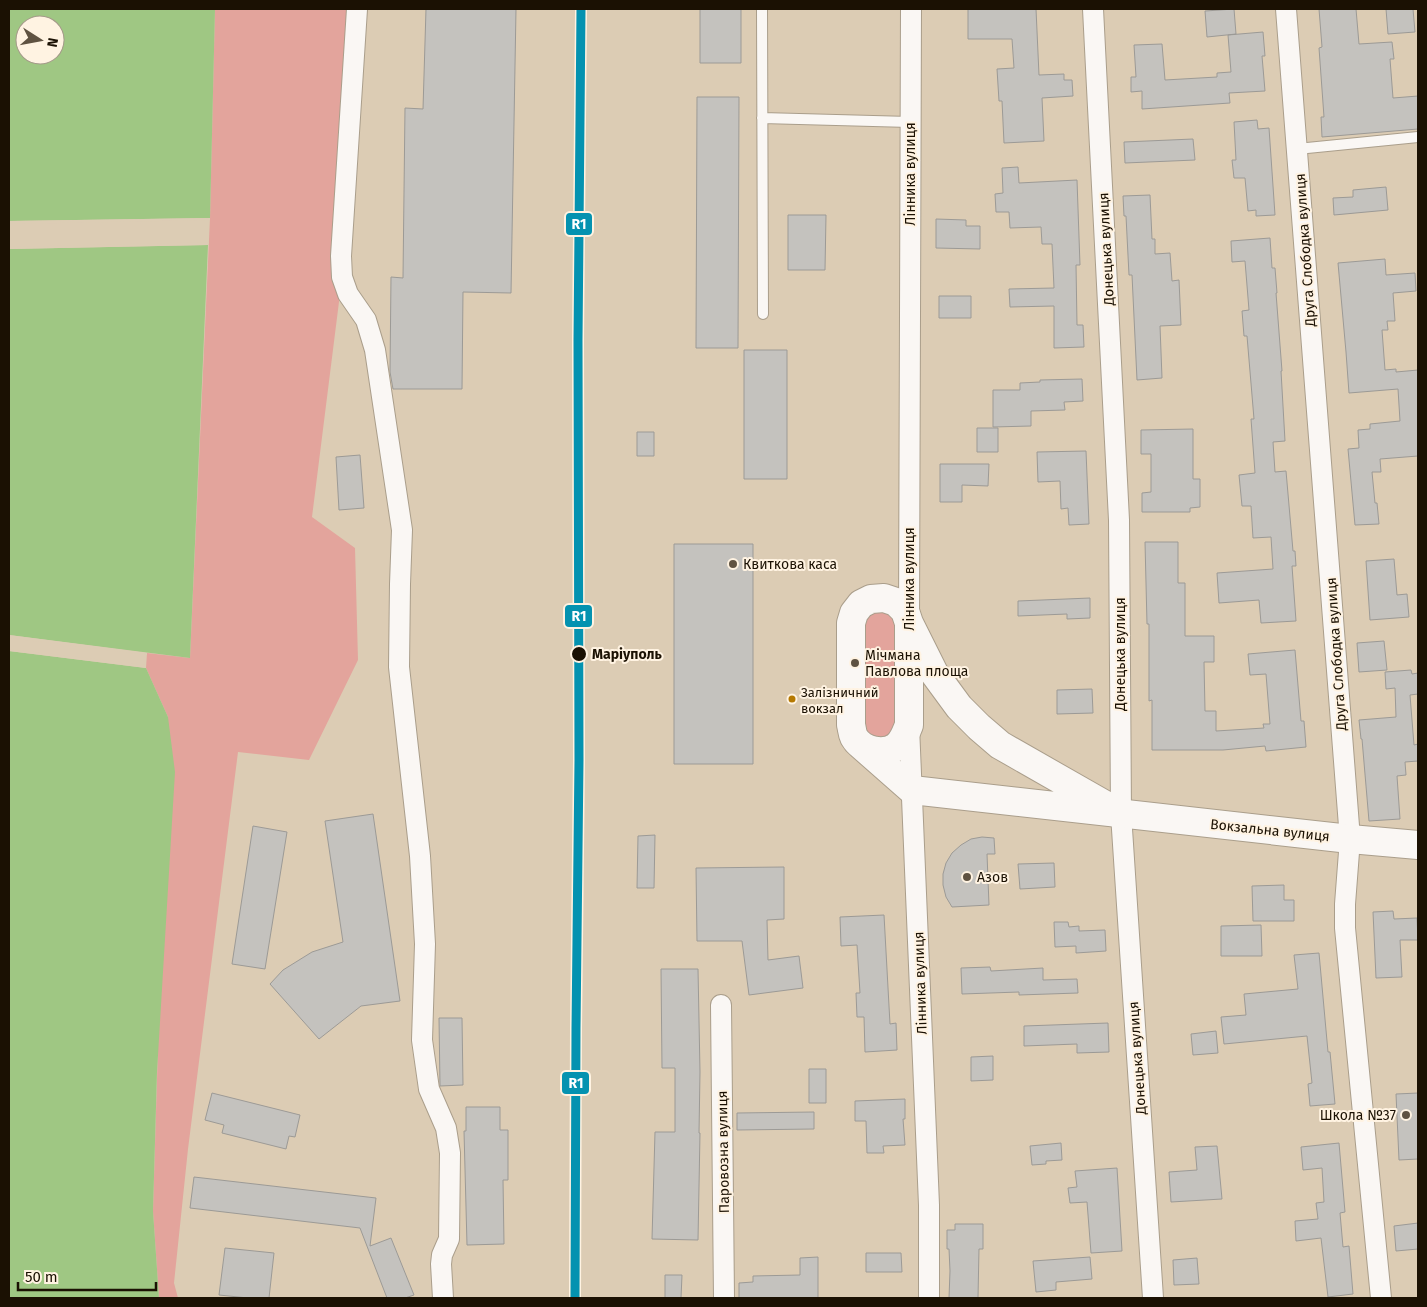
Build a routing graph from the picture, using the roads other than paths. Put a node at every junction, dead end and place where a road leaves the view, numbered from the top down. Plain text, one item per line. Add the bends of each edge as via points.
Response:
1 (357, 9) edge
2 (762, 9) edge
3 (911, 9) edge
4 (1093, 9) edge
5 (1286, 9) edge
6 (762, 118) junction
7 (910, 122) junction
8 (1418, 137) edge
9 (1297, 148) junction
10 (762, 314) dead end
11 (901, 606) junction
12 (909, 725) junction
13 (862, 746) junction
14 (912, 790) junction
15 (1121, 814) junction
16 (1350, 839) junction
17 (1418, 844) edge
18 (721, 1005) dead end
19 (443, 1298) edge
20 (724, 1298) edge
21 (929, 1298) edge
22 (1153, 1298) edge
23 (1381, 1298) edge

1 - 19 street via 342,278 348,294 366,320 375,350 402,530 399,667 420,856 425,944 422,1040 429,1089 446,1128 450,1153 449,1239 441,1264
2 - 6 lane
3 - 7 street, Лінника вулиця
4 - 15 street, Донецька вулиця via 1120,520
5 - 9 street, Друга Слободка вулиця
6 - 7 lane
6 - 10 lane
7 - 11 street, Лінника вулиця
8 - 9 lane
9 - 16 street, Друга Слободка вулиця
11 - 12 street, Лінника вулиця
11 - 13 street via 871,599 861,604 851,623 850,725
11 - 15 street, Вокзальна вулиця via 934,673 978,727 1000,745
12 - 13 street via 897,746 886,751 873,751
12 - 14 street, Лінника вулиця
13 - 14 street
14 - 15 street, Вокзальна вулиця
14 - 21 street, Лінника вулиця via 929,1204
15 - 16 street, Вокзальна вулиця
15 - 22 street, Донецька вулиця
16 - 17 street, Вокзальна вулиця
16 - 23 street, Друга Слободка вулиця via 1345,928
18 - 20 street, Паровозна вулиця

